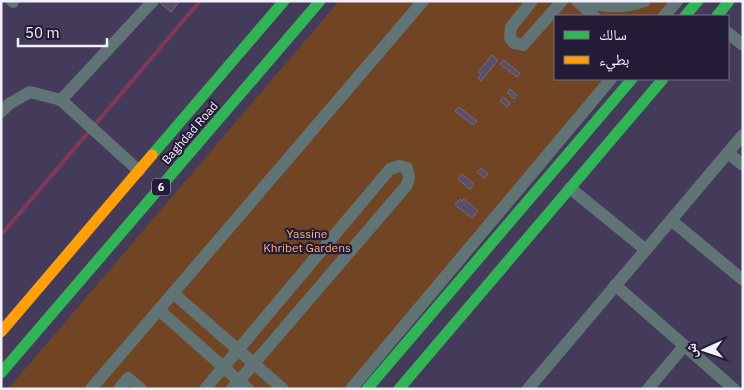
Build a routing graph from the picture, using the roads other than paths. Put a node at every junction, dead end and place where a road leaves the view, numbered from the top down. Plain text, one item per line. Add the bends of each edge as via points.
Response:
1 (153, 1) edge
2 (284, 1) edge
3 (320, 1) edge
4 (423, 1) edge
5 (532, 1) edge
6 (562, 1) edge
7 (577, 1) edge
8 (584, 1) edge
9 (646, 1) edge
10 (677, 1) edge
11 (698, 1) edge
12 (729, 1) edge
13 (593, 15) edge
14 (635, 15) edge
15 (665, 15) edge
16 (686, 15) edge
17 (718, 15) edge
18 (729, 34) edge
19 (743, 45) edge
20 (611, 80) edge
21 (631, 80) edge
22 (662, 80) edge
23 (61, 100) junction
24 (4, 104) edge
25 (743, 135) edge
26 (728, 153) junction
27 (743, 165) edge
28 (139, 171) junction
29 (570, 188) junction
30 (671, 220) junction
31 (646, 250) junction
32 (743, 280) edge
33 (615, 285) junction
34 (173, 293) junction
35 (159, 310) junction
36 (434, 329) junction
37 (1, 332) edge
38 (684, 346) junction
39 (238, 350) junction
40 (254, 364) junction
41 (223, 367) junction
42 (1, 373) edge
43 (240, 386) edge
44 (91, 389) edge
45 (119, 389) edge
46 (141, 389) edge
47 (205, 389) edge
48 (283, 389) edge
49 (351, 389) edge
50 (368, 389) edge
51 (399, 389) edge
52 (528, 389) edge
53 (648, 389) edge
54 (734, 389) edge

1 - 23 street
2 - 28 main road, Baghdad Road / 6
3 - 42 main road, Baghdad Road / 6
4 - 34 street
5 - 6 street via 511,27 510,38 514,43 523,44
7 - 13 street
8 - 9 street via 615,7
9 - 14 street
10 - 15 street
11 - 16 main road
12 - 17 main road
18 - 19 street
20 - 49 street
21 - 36 main road
22 - 29 main road
23 - 24 street via 30,92
23 - 28 street
25 - 26 street
26 - 27 street
26 - 30 street
28 - 37 main road, Baghdad Road / 6
29 - 31 street
29 - 36 main road
30 - 31 street
30 - 32 street
31 - 33 street
33 - 38 street
33 - 52 street
34 - 35 street
34 - 39 street
35 - 41 street
35 - 44 street
36 - 50 main road
36 - 51 main road
38 - 53 street
38 - 54 street
39 - 40 street
39 - 40 street via 390,169 406,168 407,185
39 - 41 street
40 - 43 street
40 - 48 street
41 - 43 street
41 - 47 street
45 - 46 street via 128,378

